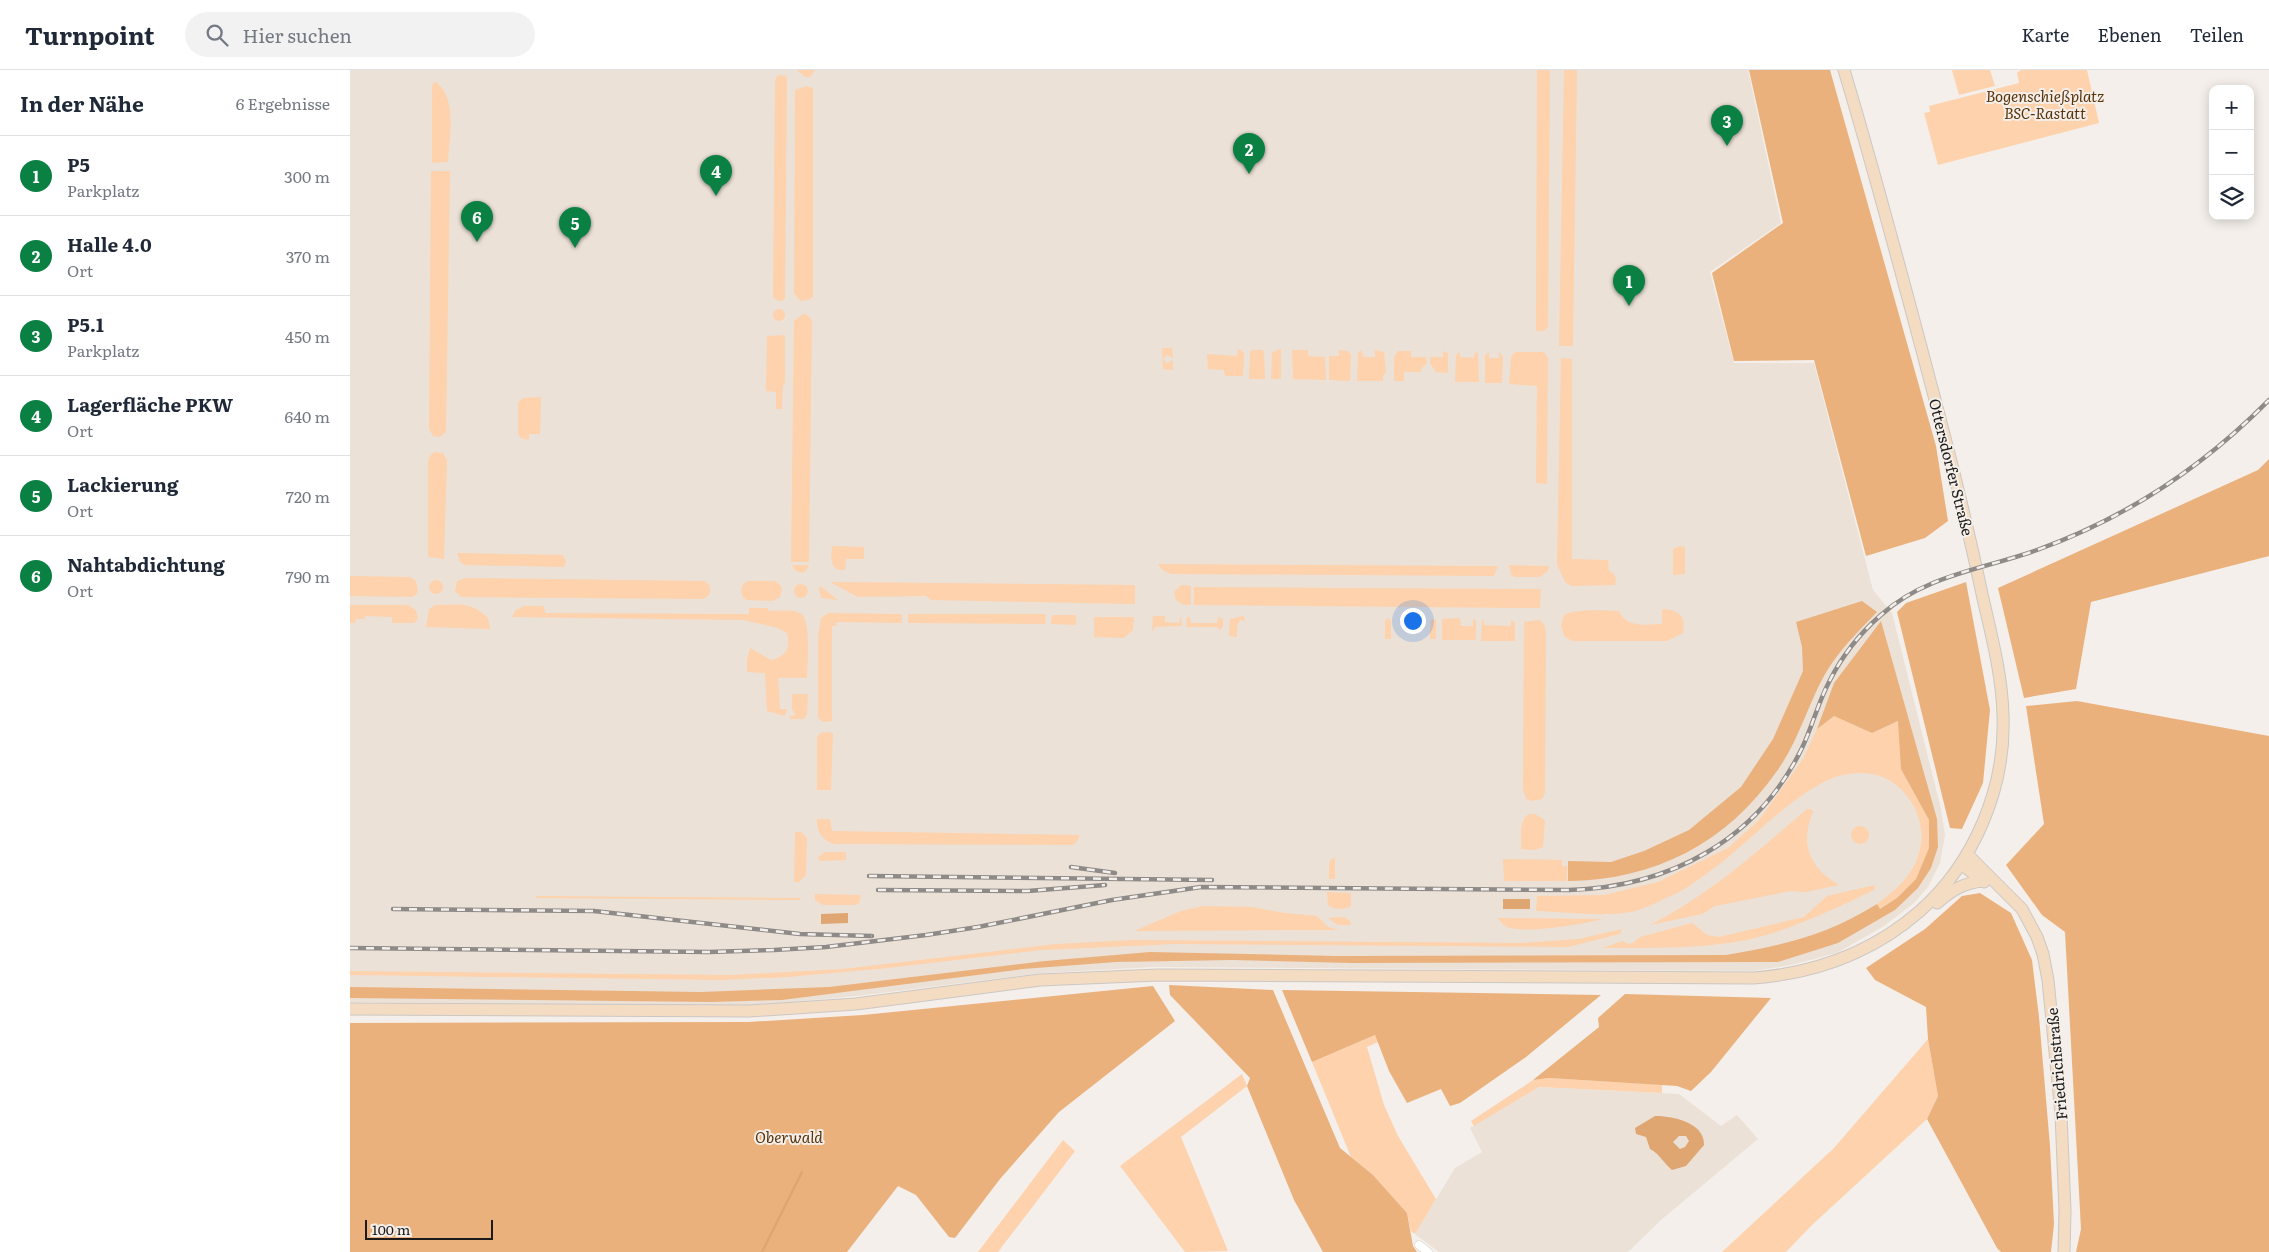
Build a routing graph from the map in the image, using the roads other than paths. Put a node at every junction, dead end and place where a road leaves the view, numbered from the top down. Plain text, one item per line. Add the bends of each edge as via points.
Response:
1 (1844, 70) edge
2 (1964, 859) junction
3 (1983, 881) junction
4 (2002, 890) junction
5 (1905, 924) junction
6 (350, 1009) edge
7 (1418, 1245) dead end
8 (1428, 1252) edge
9 (2064, 1252) edge

1 - 2 street, Ottersdorfer Straße via 1879,187 1946,442 1998,669 2003,715 1998,776 1981,828
2 - 3 street, Friedrichstraße
2 - 4 street, Friedrichstraße
2 - 5 street, Ottersdorfer Straße via 1946,885
3 - 4 street, Friedrichstraße
3 - 5 street via 1958,886 1924,917
4 - 9 street, Friedrichstraße via 2022,909 2030,923 2043,954 2048,980 2064,1167
5 - 6 street via 1839,961 1810,970 1754,978 1158,975 1040,980 856,1004 758,1011
7 - 8 street

